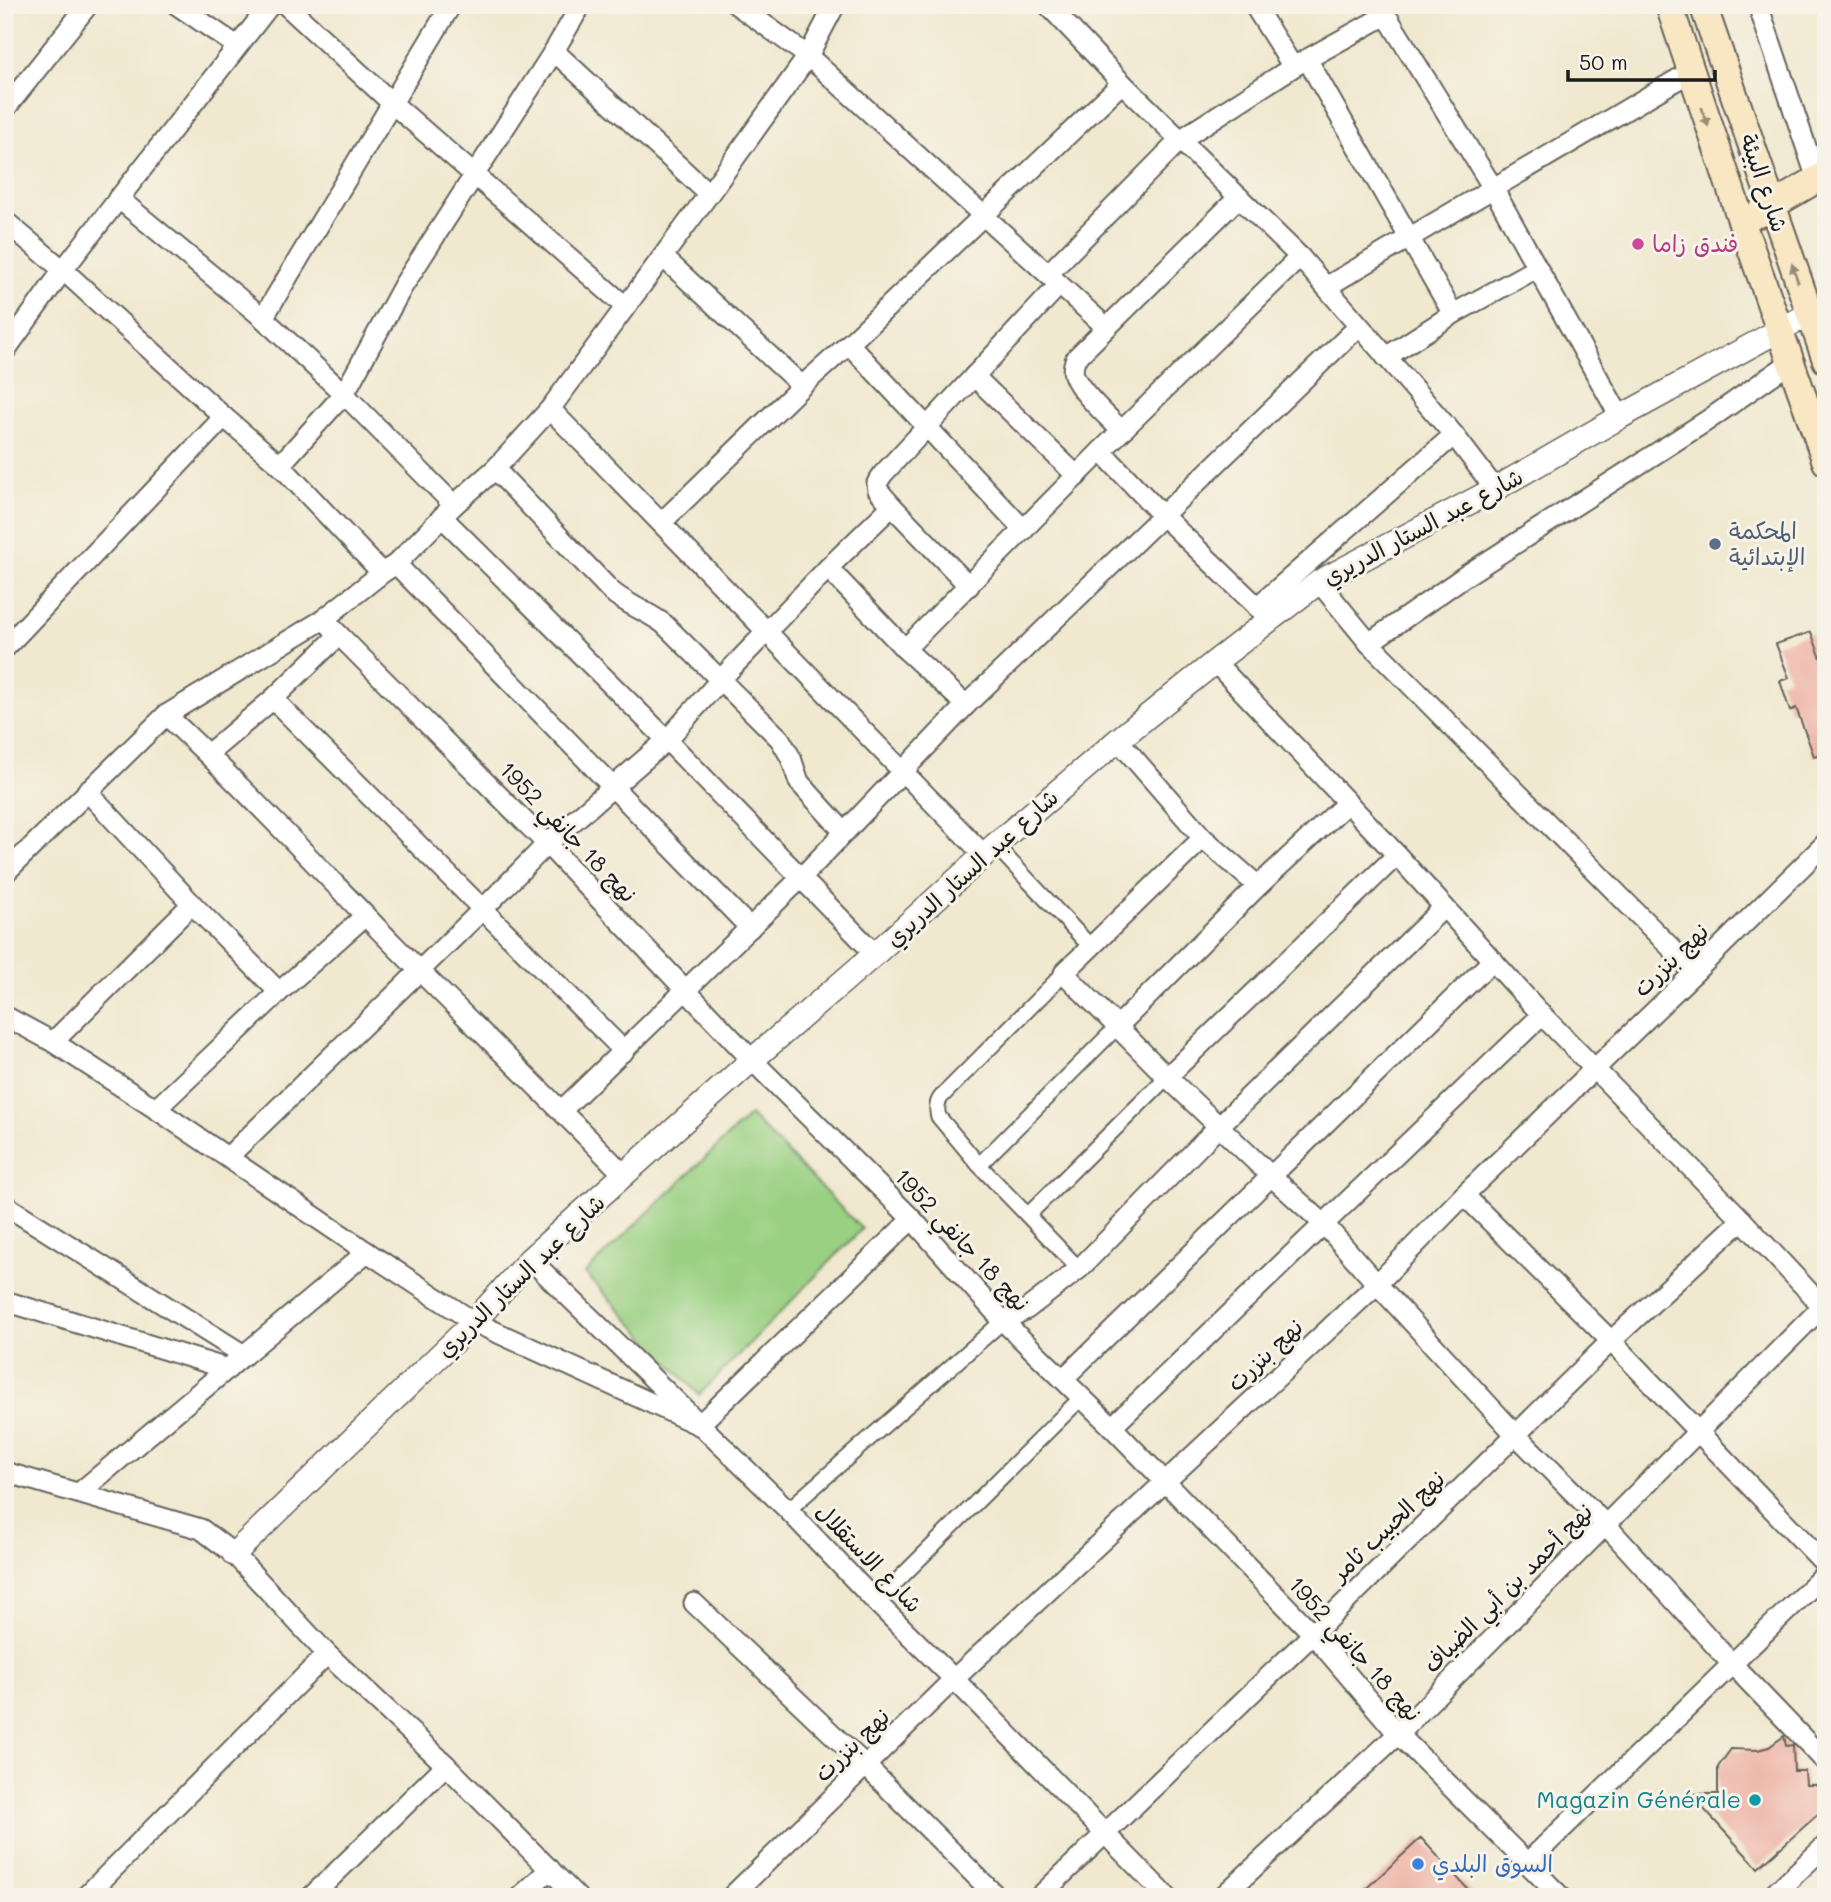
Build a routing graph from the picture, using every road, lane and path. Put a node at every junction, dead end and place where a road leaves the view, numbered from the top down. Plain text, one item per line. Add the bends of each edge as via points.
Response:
1 (88, 5) edge
2 (177, 5) edge
3 (270, 5) edge
4 (286, 5) edge
5 (451, 5) edge
6 (581, 5) edge
7 (737, 5) edge
8 (835, 5) edge
9 (1254, 5) edge
10 (1669, 5) edge
11 (1703, 5) edge
12 (1758, 5) edge
13 (1054, 8) edge
14 (1383, 10) edge
15 (237, 46) junction
16 (554, 51) junction
17 (808, 56) junction
18 (1300, 63) junction
19 (1690, 72) junction
20 (1122, 83) junction
21 (393, 104) junction
22 (5, 109) edge
23 (1180, 140) junction
24 (474, 176) junction
25 (1821, 177) edge
26 (1493, 188) junction
27 (709, 194) junction
28 (1239, 197) junction
29 (118, 198) junction
30 (1772, 207) junction
31 (983, 215) junction
32 (5, 221) edge
33 (1742, 223) junction
34 (1409, 237) junction
35 (663, 257) junction
36 (1300, 257) junction
37 (1537, 268) junction
38 (63, 270) junction
39 (1054, 279) junction
40 (1326, 287) junction
41 (626, 307) junction
42 (1452, 314) junction
43 (1809, 314) junction
44 (262, 318) junction
45 (1359, 326) junction
46 (1106, 327) junction
47 (1779, 330) junction
48 (849, 344) junction
49 (5, 351) edge
50 (1386, 357) junction
51 (1826, 360) edge
52 (1791, 362) junction
53 (974, 376) junction
54 (802, 386) junction
55 (344, 394) junction
56 (550, 410) junction
57 (223, 417) junction
58 (1620, 417) junction
59 (927, 427) junction
60 (1122, 431) junction
61 (1454, 435) junction
62 (1101, 451) junction
63 (1826, 461) edge
64 (280, 465) junction
65 (495, 469) junction
66 (1077, 476) junction
67 (1495, 489) junction
68 (892, 506) junction
69 (448, 511) junction
70 (1162, 515) junction
71 (661, 523) junction
72 (1024, 530) junction
73 (389, 568) junction
74 (828, 568) junction
75 (1319, 582) junction
76 (969, 586) junction
77 (1264, 613) junction
78 (324, 618) junction
79 (768, 632) junction
80 (339, 635) junction
81 (9, 637) edge
82 (1369, 643) junction
83 (905, 649) junction
84 (1215, 662) junction
85 (720, 680) junction
86 (273, 699) junction
87 (966, 705) junction
88 (166, 715) junction
89 (667, 740) junction
90 (1118, 740) junction
91 (208, 754) junction
92 (903, 772) junction
93 (613, 786) junction
94 (87, 791) junction
95 (1347, 803) junction
96 (845, 832) junction
97 (1203, 838) junction
98 (1826, 843) edge
99 (547, 844) junction
100 (989, 850) junction
101 (1398, 855) junction
102 (5, 873) edge
103 (800, 879) junction
104 (1258, 886) junction
105 (192, 904) junction
106 (1444, 907) junction
107 (482, 910) junction
108 (365, 916) junction
109 (750, 928) junction
110 (1090, 946) junction
111 (874, 954) junction
112 (1493, 960) junction
113 (419, 970) junction
114 (1695, 972) junction
115 (1064, 973) junction
116 (686, 988) junction
117 (279, 992) junction
118 (1542, 1014) junction
119 (5, 1016) edge
120 (1117, 1027) junction
121 (52, 1042) junction
122 (624, 1051) junction
123 (752, 1060) junction
124 (1594, 1069) junction
125 (1167, 1076) junction
126 (156, 1109) junction
127 (562, 1110) junction
128 (1219, 1126) junction
129 (228, 1157) junction
130 (979, 1165) junction
131 (625, 1176) junction
132 (1271, 1177) junction
133 (1464, 1195) junction
134 (5, 1205) edge
135 (1028, 1215) junction
136 (912, 1219) junction
137 (1742, 1220) junction
138 (1324, 1224) junction
139 (367, 1252) junction
140 (530, 1259) junction
141 (1079, 1269) junction
142 (1377, 1284) junction
143 (5, 1301) edge
144 (1824, 1309) edge
145 (1003, 1321) junction
146 (474, 1322) junction
147 (1611, 1341) junction
148 (244, 1355) junction
149 (228, 1369) junction
150 (1063, 1379) junction
151 (1081, 1398) junction
152 (699, 1425) junction
153 (1112, 1427) junction
154 (1698, 1433) junction
155 (1516, 1435) junction
156 (5, 1472) edge
157 (1165, 1482) junction
158 (79, 1493) junction
159 (788, 1510) junction
160 (1606, 1525) junction
161 (234, 1554) junction
162 (1826, 1565) edge
163 (1826, 1573) edge
164 (876, 1602) junction
165 (694, 1603) dead end
166 (1313, 1634) junction
167 (327, 1654) junction
168 (1732, 1664) junction
169 (954, 1679) junction
170 (1398, 1734) junction
171 (1826, 1762) edge
172 (446, 1765) junction
173 (866, 1766) junction
174 (1104, 1833) junction
175 (1826, 1845) edge
176 (1527, 1863) junction
177 (550, 1869) junction
178 (85, 1897) edge
179 (311, 1897) edge
180 (520, 1897) edge
181 (577, 1897) edge
182 (731, 1897) edge
183 (997, 1897) edge
184 (1038, 1897) edge
185 (1167, 1897) edge
186 (1222, 1897) edge
187 (1561, 1897) edge
188 (1771, 1897) edge

1 - 22 street
2 - 15 street
3 - 15 street
4 - 21 street
5 - 21 street
6 - 16 street
7 - 17 street
8 - 17 street
9 - 18 street
10 - 19 main road
11 - 30 main road, شارع البيئة
12 - 25 street
13 - 20 street
14 - 18 street
14 - 26 street
15 - 29 street
16 - 24 street
16 - 27 street
17 - 27 street
17 - 31 street
18 - 23 street
18 - 34 street
19 - 26 street
19 -> 33 main road
20 - 23 street
20 - 31 street
21 - 24 street
21 - 44 street
23 - 28 street
23 - 39 street
24 - 41 street
24 - 55 street via 403,286
25 - 30 main road
26 - 34 street
26 - 37 street
27 - 35 street
28 - 36 street
28 - 46 street
29 - 38 street
29 - 44 street
30 - 33 main road
43 -> 30 main road, شارع البيئة
31 - 39 street
31 - 48 street
32 - 38 street
33 - 47 main road
34 - 40 street
34 - 42 street
35 - 41 street
35 - 54 street
36 - 40 street
36 - 60 street
37 - 42 street
37 - 58 street
38 - 49 street
38 - 57 street
39 - 46 street
39 - 53 street
40 - 45 street
41 - 56 street
42 - 50 street
43 - 47 street, شارع عبد الستار الدريري
43 - 51 main road, شارع البيئة
44 - 55 street
45 - 50 street
45 - 70 street
46 - 60 street via 1076,358 1073,371 1082,389
47 - 52 main road
47 - 58 street, شارع عبد الستار الدريري
48 - 54 street
48 - 59 street
50 - 61 street
52 - 63 main road
52 - 82 street
53 - 59 street
53 - 66 street
54 - 71 street
55 - 64 street
55 - 69 street
56 - 65 street
56 - 71 street
57 - 64 street
57 - 81 street
58 - 67 street, شارع عبد الستار الدريري
59 - 68 street via 878,480 878,490
59 - 72 street
60 - 62 street
61 - 67 street
61 - 77 street
62 - 66 street
62 - 70 street
64 - 73 street
65 - 69 street
65 - 85 street via 611,591 655,617
66 - 72 street
67 - 75 street, شارع عبد الستار الدريري
68 - 74 street
68 - 76 street
69 - 73 street
69 - 89 street
70 - 77 street
70 - 87 street
71 - 79 street
72 - 76 street
73 - 78 street
73 - 93 street
74 - 79 street
74 - 83 street
75 - 77 street, شارع عبد الستار الدريري
75 - 82 street
76 - 83 street
77 - 84 street, شارع عبد الستار الدريري
78 - 80 street, نهج 18 جانفي 1952
78 - 88 street
79 - 85 street
79 - 92 street
80 - 86 street
80 - 99 street, نهج 18 جانفي 1952
82 - 114 street
83 - 87 street
84 - 90 street, شارع عبد الستار الدريري
84 - 95 street
85 - 89 street
85 - 96 street via 780,739 799,782
86 - 91 street
86 - 107 street
87 - 92 street
88 - 91 street
88 - 94 street
89 - 93 street
89 - 103 street
90 - 97 street
90 - 100 street, شارع عبد الستار الدريري
91 - 108 street
92 - 96 street
92 - 100 street
93 - 99 street
93 - 109 street
94 - 102 street
94 - 105 street
95 - 101 street
95 - 104 street
96 - 103 street
97 - 104 street
97 - 110 street
98 - 114 street, نهج بنزرت
99 - 107 street
99 - 116 street, نهج 18 جانفي 1952
100 - 110 street
100 - 111 street, شارع عبد الستار الدريري
101 - 106 street
101 - 125 street
103 - 109 street
103 - 111 street
104 - 120 street
105 - 117 street
105 - 121 street
106 - 112 street
106 - 128 street
107 - 113 street
107 - 122 street
108 - 113 street
108 - 117 street
109 - 116 street
110 - 115 street
111 - 123 street, شارع عبد الستار الدريري
112 - 118 street
112 - 132 street
113 - 127 street
113 - 129 street
114 - 124 street, نهج بنزرت
115 - 120 street
115 - 130 street via 937,1102 938,1116
116 - 122 street
116 - 123 street, نهج 18 جانفي 1952
117 - 126 street
118 - 124 street
118 - 138 street
119 - 121 street
120 - 125 street
120 - 130 street
121 - 126 street
122 - 127 street
123 - 131 street, شارع عبد الستار الدريري
123 - 136 street, نهج 18 جانفي 1952
124 - 133 street, نهج بنزرت
124 - 137 street
125 - 128 street
125 - 135 street
126 - 129 street
127 - 131 street
128 - 132 street
128 - 141 street
129 - 139 street
130 - 135 street
131 - 140 street, شارع عبد الستار الدريري
132 - 138 street
132 - 150 street
133 - 142 street, نهج بنزرت
133 - 147 street
134 - 148 street
135 - 141 street
136 - 145 street, نهج 18 جانفي 1952
136 - 152 street
137 - 144 street
137 - 147 street, نهج الحبيب ثامر
138 - 142 street
138 - 153 street
139 - 146 street
139 - 148 street
140 - 146 street, شارع عبد الستار الدريري
140 - 152 street, شارع الاستقلال
141 - 145 street via 1027,1309
142 - 155 street
142 - 157 street, نهج بنزرت
143 - 149 street
144 - 154 street, نهج أحمد بن أبي الضياف
145 - 150 street, نهج 18 جانفي 1952
145 - 159 street
146 - 152 street
146 - 161 street, شارع عبد الستار الدريري
147 - 154 street
147 - 155 street, نهج الحبيب ثامر
148 - 149 street
149 - 158 street
150 - 151 street, نهج 18 جانفي 1952
151 - 153 street, نهج 18 جانفي 1952
151 - 164 street
152 - 159 street, شارع الاستقلال
153 - 157 street, نهج 18 جانفي 1952
154 - 160 street, نهج أحمد بن أبي الضياف
154 - 162 street
155 - 160 street
155 - 166 street, نهج الحبيب ثامر
156 - 158 street
157 - 166 street, نهج 18 جانفي 1952
157 - 169 street, نهج بنزرت
158 - 161 street via 201,1529
159 - 164 street, شارع الاستقلال
160 - 168 street
160 - 170 street, نهج أحمد بن أبي الضياف
161 - 167 street
163 - 168 street
164 - 169 street, شارع الاستقلال
165 - 173 street
166 - 170 street, نهج 18 جانفي 1952
166 - 174 street, نهج الحبيب ثامر
167 - 172 street
167 - 178 street
168 - 171 street
168 - 176 street
169 - 173 street, نهج بنزرت
169 - 174 street, شارع الاستقلال
170 - 176 street, نهج 18 جانفي 1952
170 - 186 street, نهج أحمد بن أبي الضياف
172 - 177 street
172 - 179 street
173 - 182 street, نهج بنزرت
173 - 183 street
174 - 184 street, نهج الحبيب ثامر
174 - 185 street, شارع الاستقلال
175 - 188 street
176 - 187 street, نهج 18 جانفي 1952
177 - 180 street
177 - 181 street

